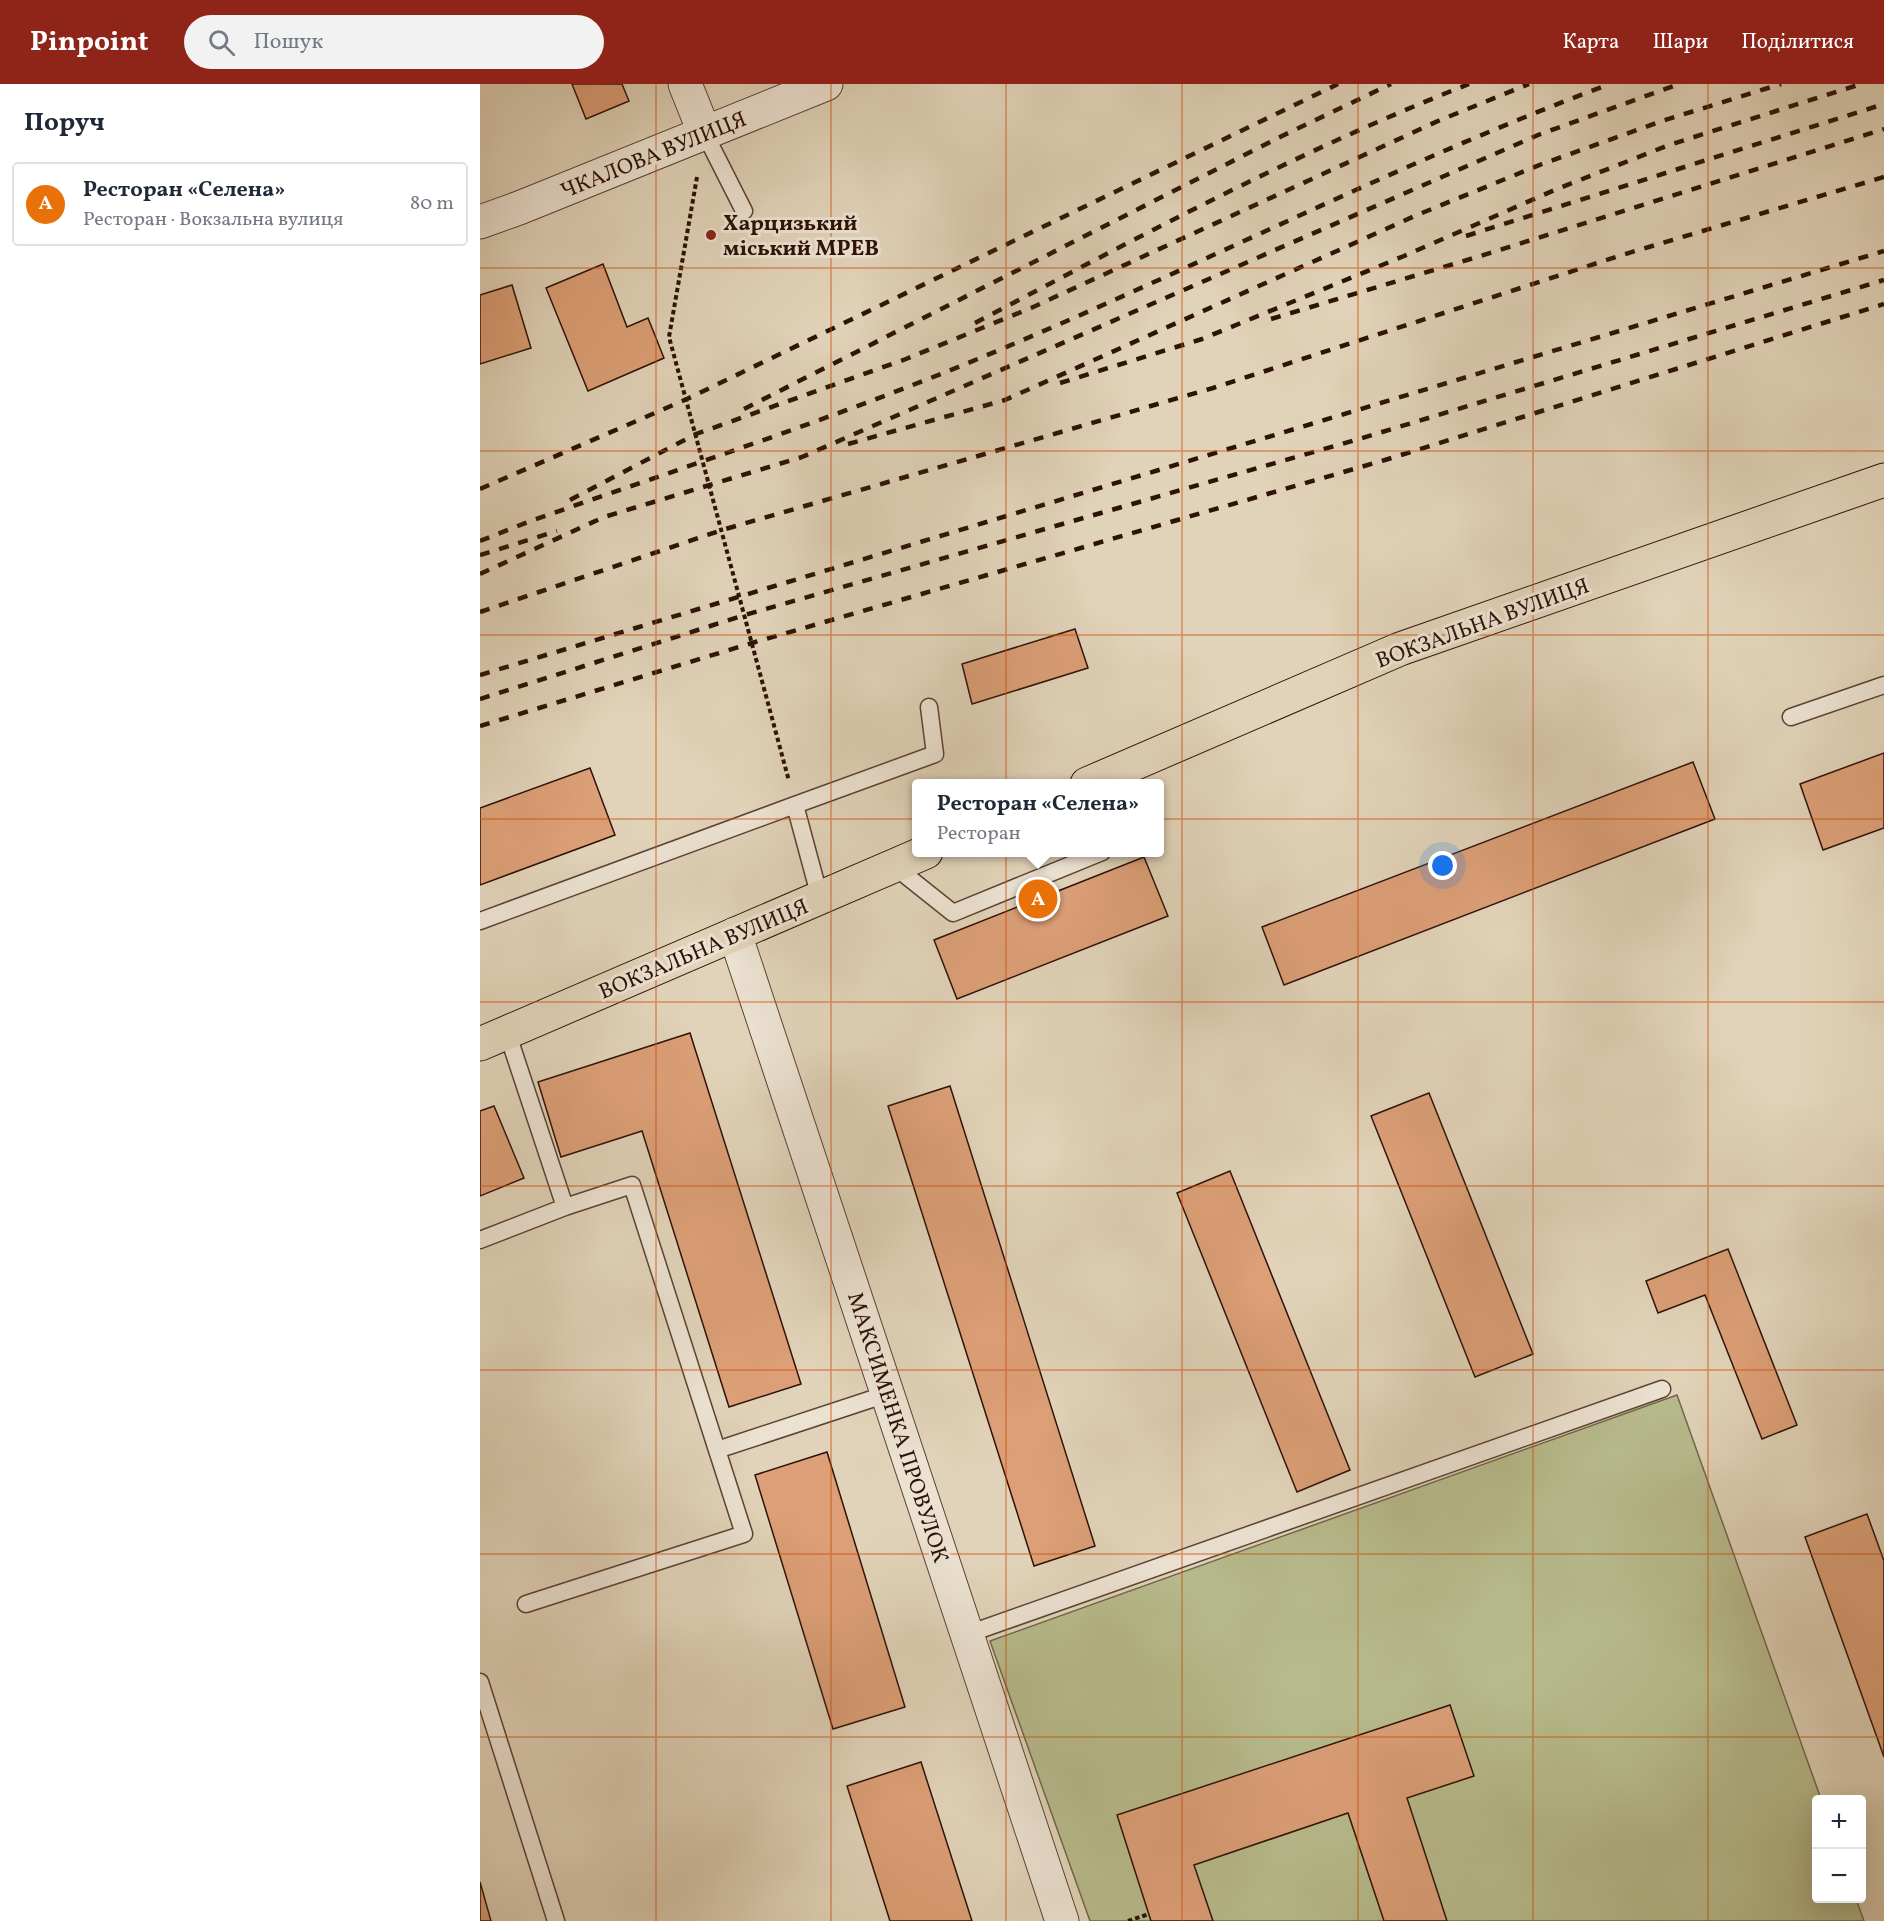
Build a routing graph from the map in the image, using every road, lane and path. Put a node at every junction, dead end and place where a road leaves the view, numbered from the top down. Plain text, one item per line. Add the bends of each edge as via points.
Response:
1 (685, 84) edge
2 (826, 84) edge
3 (705, 134) junction
4 (744, 211) dead end
5 (480, 222) edge
6 (1884, 480) edge
7 (1884, 685) edge
8 (929, 707) dead end
9 (1791, 717) dead end
10 (1118, 777) edge
11 (795, 805) junction
12 (915, 857) edge
13 (1090, 857) edge
14 (894, 866) junction
15 (820, 898) junction
16 (480, 921) edge
17 (735, 934) junction
18 (493, 1038) edge
19 (565, 1207) junction
20 (480, 1240) edge
21 (1662, 1389) dead end
22 (887, 1394) junction
23 (717, 1450) junction
24 (525, 1604) dead end
25 (968, 1634) junction
26 (480, 1682) edge
27 (1149, 1914) dead end
28 (556, 1921) edge
29 (1062, 1921) edge
30 (1128, 1921) edge

1 - 3 street
2 - 3 street, ЧКАЛОВА ВУЛИЦЯ
3 - 4 lane
3 - 5 street, ЧКАЛОВА ВУЛИЦЯ
3 - 11 path via 669,337
6 - 10 main road, ВОКЗАЛЬНА ВУЛИЦЯ via 1400,649
7 - 9 lane
8 - 11 lane via 934,754
11 - 15 lane
11 - 16 lane
12 - 14 main road, ВОКЗАЛЬНА ВУЛИЦЯ
13 - 14 lane via 953,913
14 - 15 main road, ВОКЗАЛЬНА ВУЛИЦЯ
15 - 17 main road, ВОКЗАЛЬНА ВУЛИЦЯ
17 - 18 main road, ВОКЗАЛЬНА ВУЛИЦЯ
17 - 22 street, МАКСИМЕНКА ПРОВУЛОК
18 - 19 lane
19 - 20 lane
19 - 23 lane via 632,1185
21 - 25 lane
22 - 23 lane
22 - 25 street, МАКСИМЕНКА ПРОВУЛОК
23 - 24 lane via 744,1534
25 - 29 street, МАКСИМЕНКА ПРОВУЛОК
26 - 28 lane
27 - 30 path

